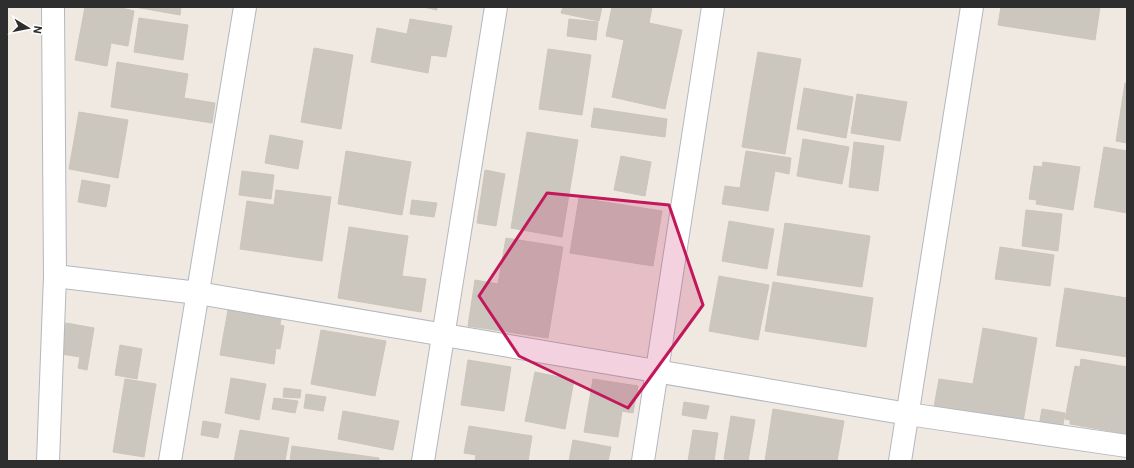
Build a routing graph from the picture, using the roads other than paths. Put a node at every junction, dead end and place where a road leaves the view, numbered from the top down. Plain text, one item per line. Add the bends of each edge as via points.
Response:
1 (53, 7) edge
2 (244, 7) edge
3 (496, 7) edge
4 (714, 7) edge
5 (972, 7) edge
6 (55, 276) junction
7 (198, 293) junction
8 (443, 334) junction
9 (657, 372) junction
10 (908, 414) junction
11 (1127, 446) edge
12 (48, 461) edge
13 (170, 461) edge
14 (423, 461) edge
15 (643, 461) edge
16 (900, 461) edge

1 - 6 street
2 - 7 street
3 - 8 street
4 - 9 street
5 - 10 street
6 - 7 street
6 - 12 street
7 - 8 street
7 - 13 street
8 - 9 street
8 - 14 street
9 - 10 street
9 - 15 street
10 - 11 street
10 - 16 street

